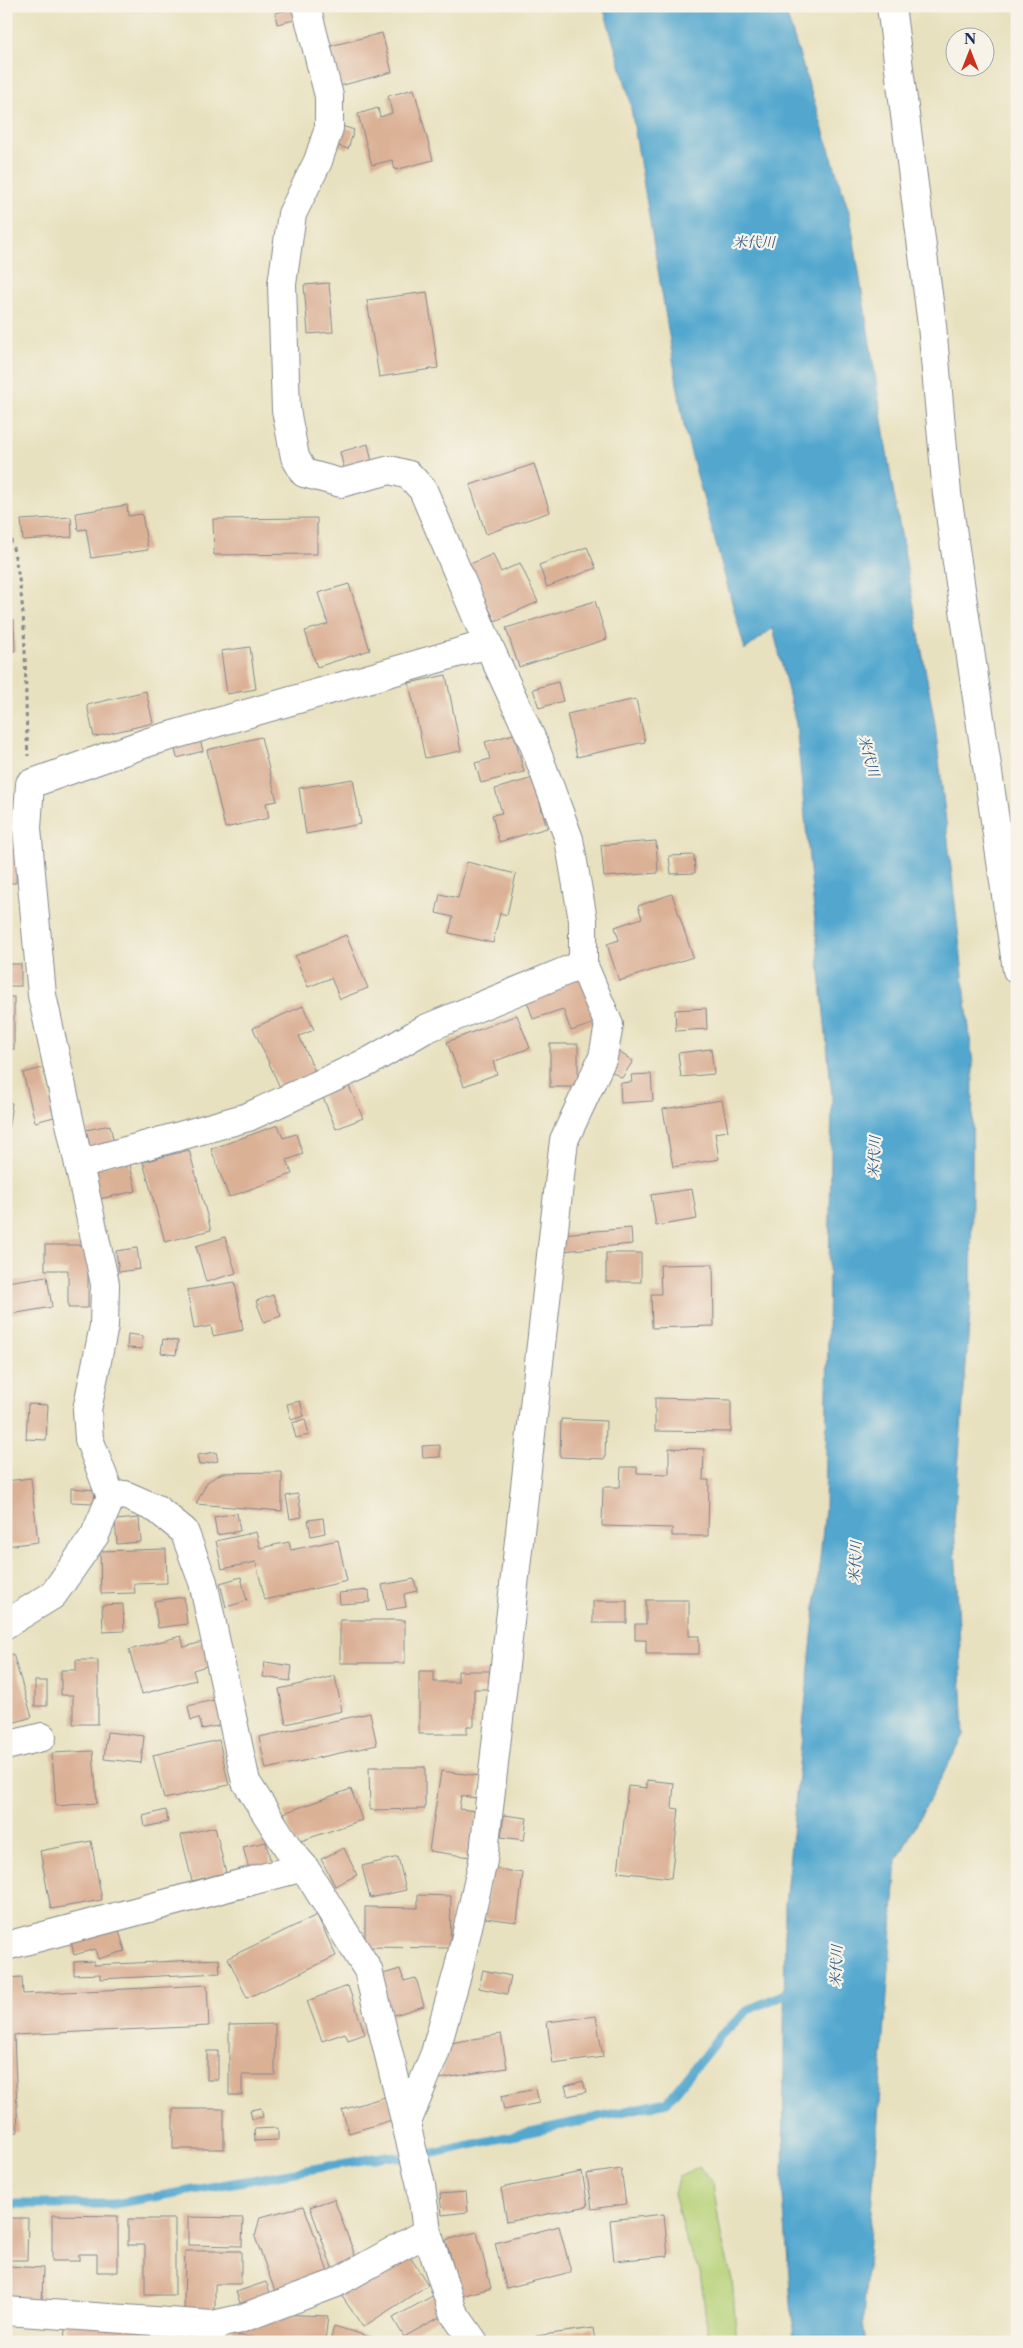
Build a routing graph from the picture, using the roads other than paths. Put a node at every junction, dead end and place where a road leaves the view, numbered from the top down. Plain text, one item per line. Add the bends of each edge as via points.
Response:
1 (306, 6) edge
2 (891, 6) edge
3 (488, 644) junction
4 (583, 964) junction
5 (1017, 970) edge
6 (79, 1164) junction
7 (112, 1497) junction
8 (6, 1624) edge
9 (42, 1737) dead end
10 (6, 1746) edge
11 (304, 1867) junction
12 (6, 1946) edge
13 (406, 2125) junction
14 (427, 2232) junction
15 (6, 2312) edge
16 (212, 2333) edge
17 (474, 2342) edge

1 - 3 street via 329,96 329,128 318,161 292,214 282,284 286,410 294,457 304,473 341,483 390,470 409,475 423,490
2 - 5 street via 932,325 947,494
3 - 4 street via 534,742 569,839 583,920
3 - 6 street via 149,742 30,784 27,828 42,995
4 - 6 street via 425,1029 370,1061 248,1117
4 - 13 street via 609,1025 603,1058 564,1140 484,1861 435,2053
6 - 7 street via 105,1284 104,1326 87,1410 89,1439
7 - 8 street via 95,1535 53,1595
7 - 11 street via 125,1495 157,1509 184,1532 203,1582 246,1782 290,1851
9 - 10 street
11 - 12 street
11 - 13 street via 368,1970
13 - 14 street via 421,2185
14 - 16 street via 334,2284 240,2319
14 - 17 street via 453,2312
15 - 16 street

